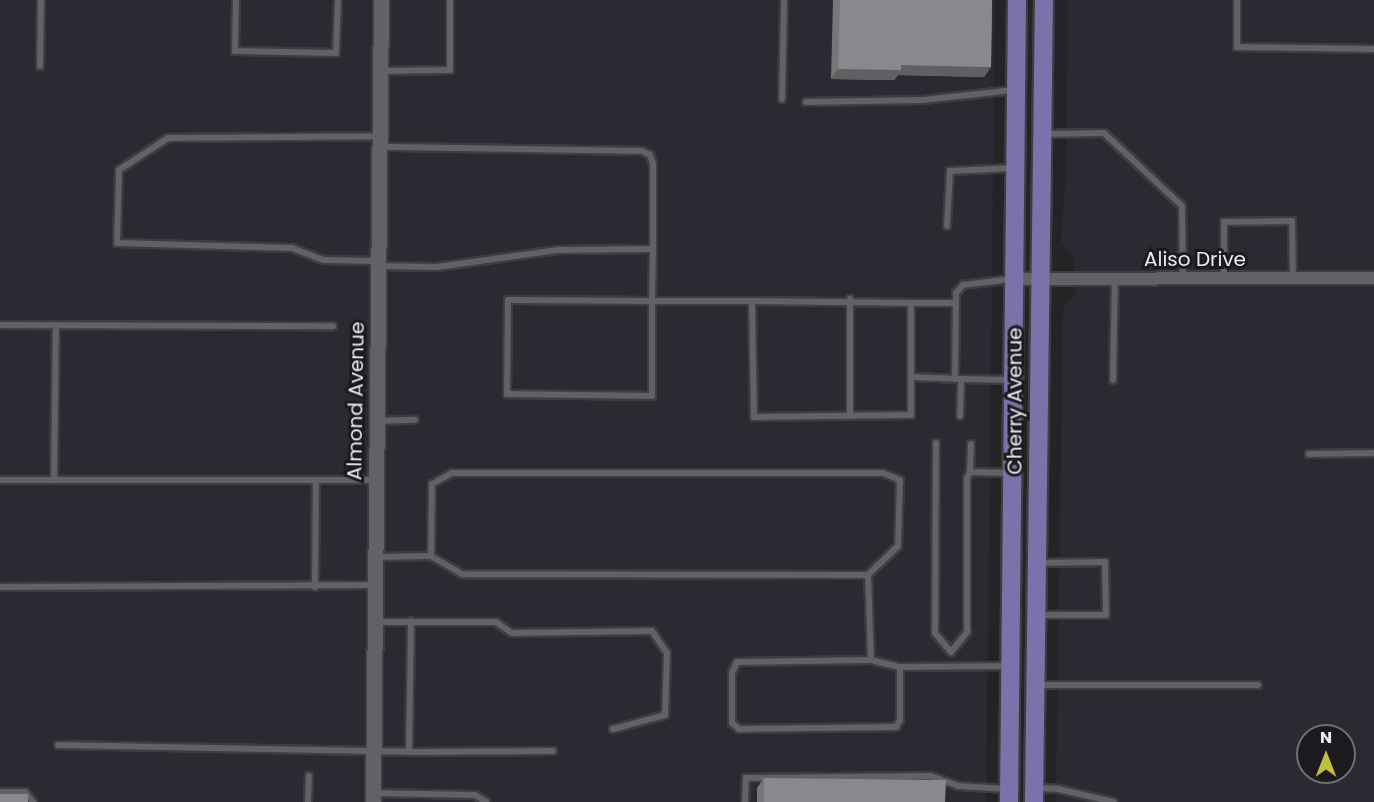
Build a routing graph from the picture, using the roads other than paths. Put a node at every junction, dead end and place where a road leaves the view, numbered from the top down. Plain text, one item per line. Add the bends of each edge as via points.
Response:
1 (41, 0) edge
2 (236, 0) edge
3 (338, 0) edge
4 (381, 0) edge
5 (450, 0) edge
6 (784, 0) edge
7 (1017, 0) edge
8 (1044, 0) edge
9 (1237, 0) edge
10 (1374, 49) edge
11 (40, 66) dead end
12 (380, 71) junction
13 (1017, 91) junction
14 (782, 99) dead end
15 (806, 102) dead end
16 (1041, 134) junction
17 (379, 141) junction
18 (1017, 169) junction
19 (947, 226) dead end
20 (653, 249) junction
21 (378, 263) junction
22 (1184, 278) junction
23 (1224, 278) junction
24 (1293, 278) junction
25 (1374, 278) edge
26 (1009, 279) junction
27 (1038, 279) junction
28 (1115, 279) junction
29 (850, 299) junction
30 (652, 301) junction
31 (752, 301) junction
32 (911, 303) junction
33 (956, 303) junction
34 (0, 325) edge
35 (56, 325) junction
36 (333, 326) dead end
37 (911, 377) junction
38 (958, 379) junction
39 (1014, 380) junction
40 (1113, 380) dead end
41 (850, 416) junction
42 (960, 416) dead end
43 (415, 420) dead end
44 (376, 421) junction
45 (936, 443) dead end
46 (971, 444) dead end
47 (1374, 453) edge
48 (1309, 454) dead end
49 (970, 472) junction
50 (1013, 473) junction
51 (0, 480) edge
52 (54, 480) junction
53 (316, 480) junction
54 (376, 480) junction
55 (431, 556) junction
56 (375, 557) junction
57 (1037, 563) junction
58 (868, 575) junction
59 (375, 585) junction
60 (315, 586) junction
61 (0, 587) edge
62 (1035, 615) junction
63 (411, 621) junction
64 (375, 622) junction
65 (951, 652) junction
66 (871, 660) junction
67 (951, 666) junction
68 (1011, 666) junction
69 (900, 667) junction
70 (1036, 685) junction
71 (1258, 685) dead end
72 (613, 729) dead end
73 (58, 745) dead end
74 (373, 750) junction
75 (553, 751) dead end
76 (409, 752) junction
77 (309, 776) dead end
78 (0, 792) edge
79 (406, 794) junction
80 (1034, 795) edge
81 (1010, 796) edge
82 (373, 798) edge
83 (33, 802) edge
84 (308, 802) edge
85 (406, 802) edge
86 (486, 802) edge
87 (745, 802) edge
88 (1114, 802) edge

1 - 11 lane
2 - 3 lane via 235,51 336,54
4 - 12 street, Almond Avenue
5 - 12 lane via 450,70
6 - 14 lane
7 - 13 main road, Cherry Avenue
8 - 16 main road, Cherry Avenue
9 - 10 lane via 1237,47
12 - 17 street, Almond Avenue
13 - 15 lane via 923,100
13 - 18 main road, Cherry Avenue
16 - 22 lane via 1104,133 1182,206
16 - 27 main road, Cherry Avenue
17 - 20 lane via 642,151 650,155 653,164
17 - 21 street, Almond Avenue
17 - 21 lane via 321,136 168,138 119,170 117,243 292,248 323,260
18 - 19 lane via 950,171
18 - 26 main road, Cherry Avenue
20 - 21 lane via 558,250 437,267
20 - 30 lane
21 - 44 street, Almond Avenue
22 - 23 street, Aliso Drive
22 - 28 street, Aliso Drive
23 - 24 street, Aliso Drive
23 - 24 lane via 1224,222 1292,221
24 - 25 street, Aliso Drive
26 - 27 street, Aliso Drive
26 - 33 lane via 994,284 963,285 956,293
26 - 39 main road, Cherry Avenue
27 - 28 street, Aliso Drive
27 - 57 main road, Cherry Avenue
28 - 40 lane
29 - 31 lane
29 - 32 lane
29 - 41 lane
30 - 30 lane via 652,396 507,394 508,300
30 - 31 lane
31 - 41 lane via 754,417
32 - 33 lane
32 - 37 lane
33 - 38 lane
34 - 35 lane
35 - 36 lane
35 - 52 lane
37 - 38 lane
37 - 41 lane via 911,415
38 - 39 lane
38 - 42 lane
39 - 50 main road, Cherry Avenue
43 - 44 lane
44 - 54 street, Almond Avenue
45 - 65 lane via 934,633
46 - 49 lane
47 - 48 lane
49 - 50 lane
49 - 65 lane via 967,632
50 - 68 main road, Cherry Avenue
51 - 52 lane
52 - 53 lane
53 - 54 lane
53 - 60 lane
54 - 56 street, Almond Avenue
55 - 56 lane
55 - 58 lane via 462,574
55 - 58 lane via 432,484 452,473 883,472 900,480 898,546
56 - 59 street, Almond Avenue
57 - 62 main road, Cherry Avenue
57 - 62 lane via 1105,562 1106,615
58 - 66 lane
59 - 60 lane
59 - 64 street, Almond Avenue
60 - 61 lane
62 - 70 main road, Cherry Avenue
63 - 64 lane
63 - 72 lane via 496,622 512,633 652,631 667,653 665,715
63 - 76 lane
64 - 74 street, Almond Avenue
65 - 67 lane
66 - 69 lane
66 - 69 lane via 737,662 732,673 732,723 739,729 896,727 900,720
67 - 68 lane
67 - 69 lane
68 - 81 main road, Cherry Avenue
70 - 71 lane
70 - 80 main road, Cherry Avenue
73 - 74 lane
74 - 76 lane
74 - 82 street, Almond Avenue
75 - 76 lane
77 - 84 lane
78 - 83 lane via 25,792
79 - 82 lane
79 - 85 lane
79 - 86 lane via 475,795
80 - 88 lane via 1059,789
81 - 87 lane via 958,786 931,776 746,778

